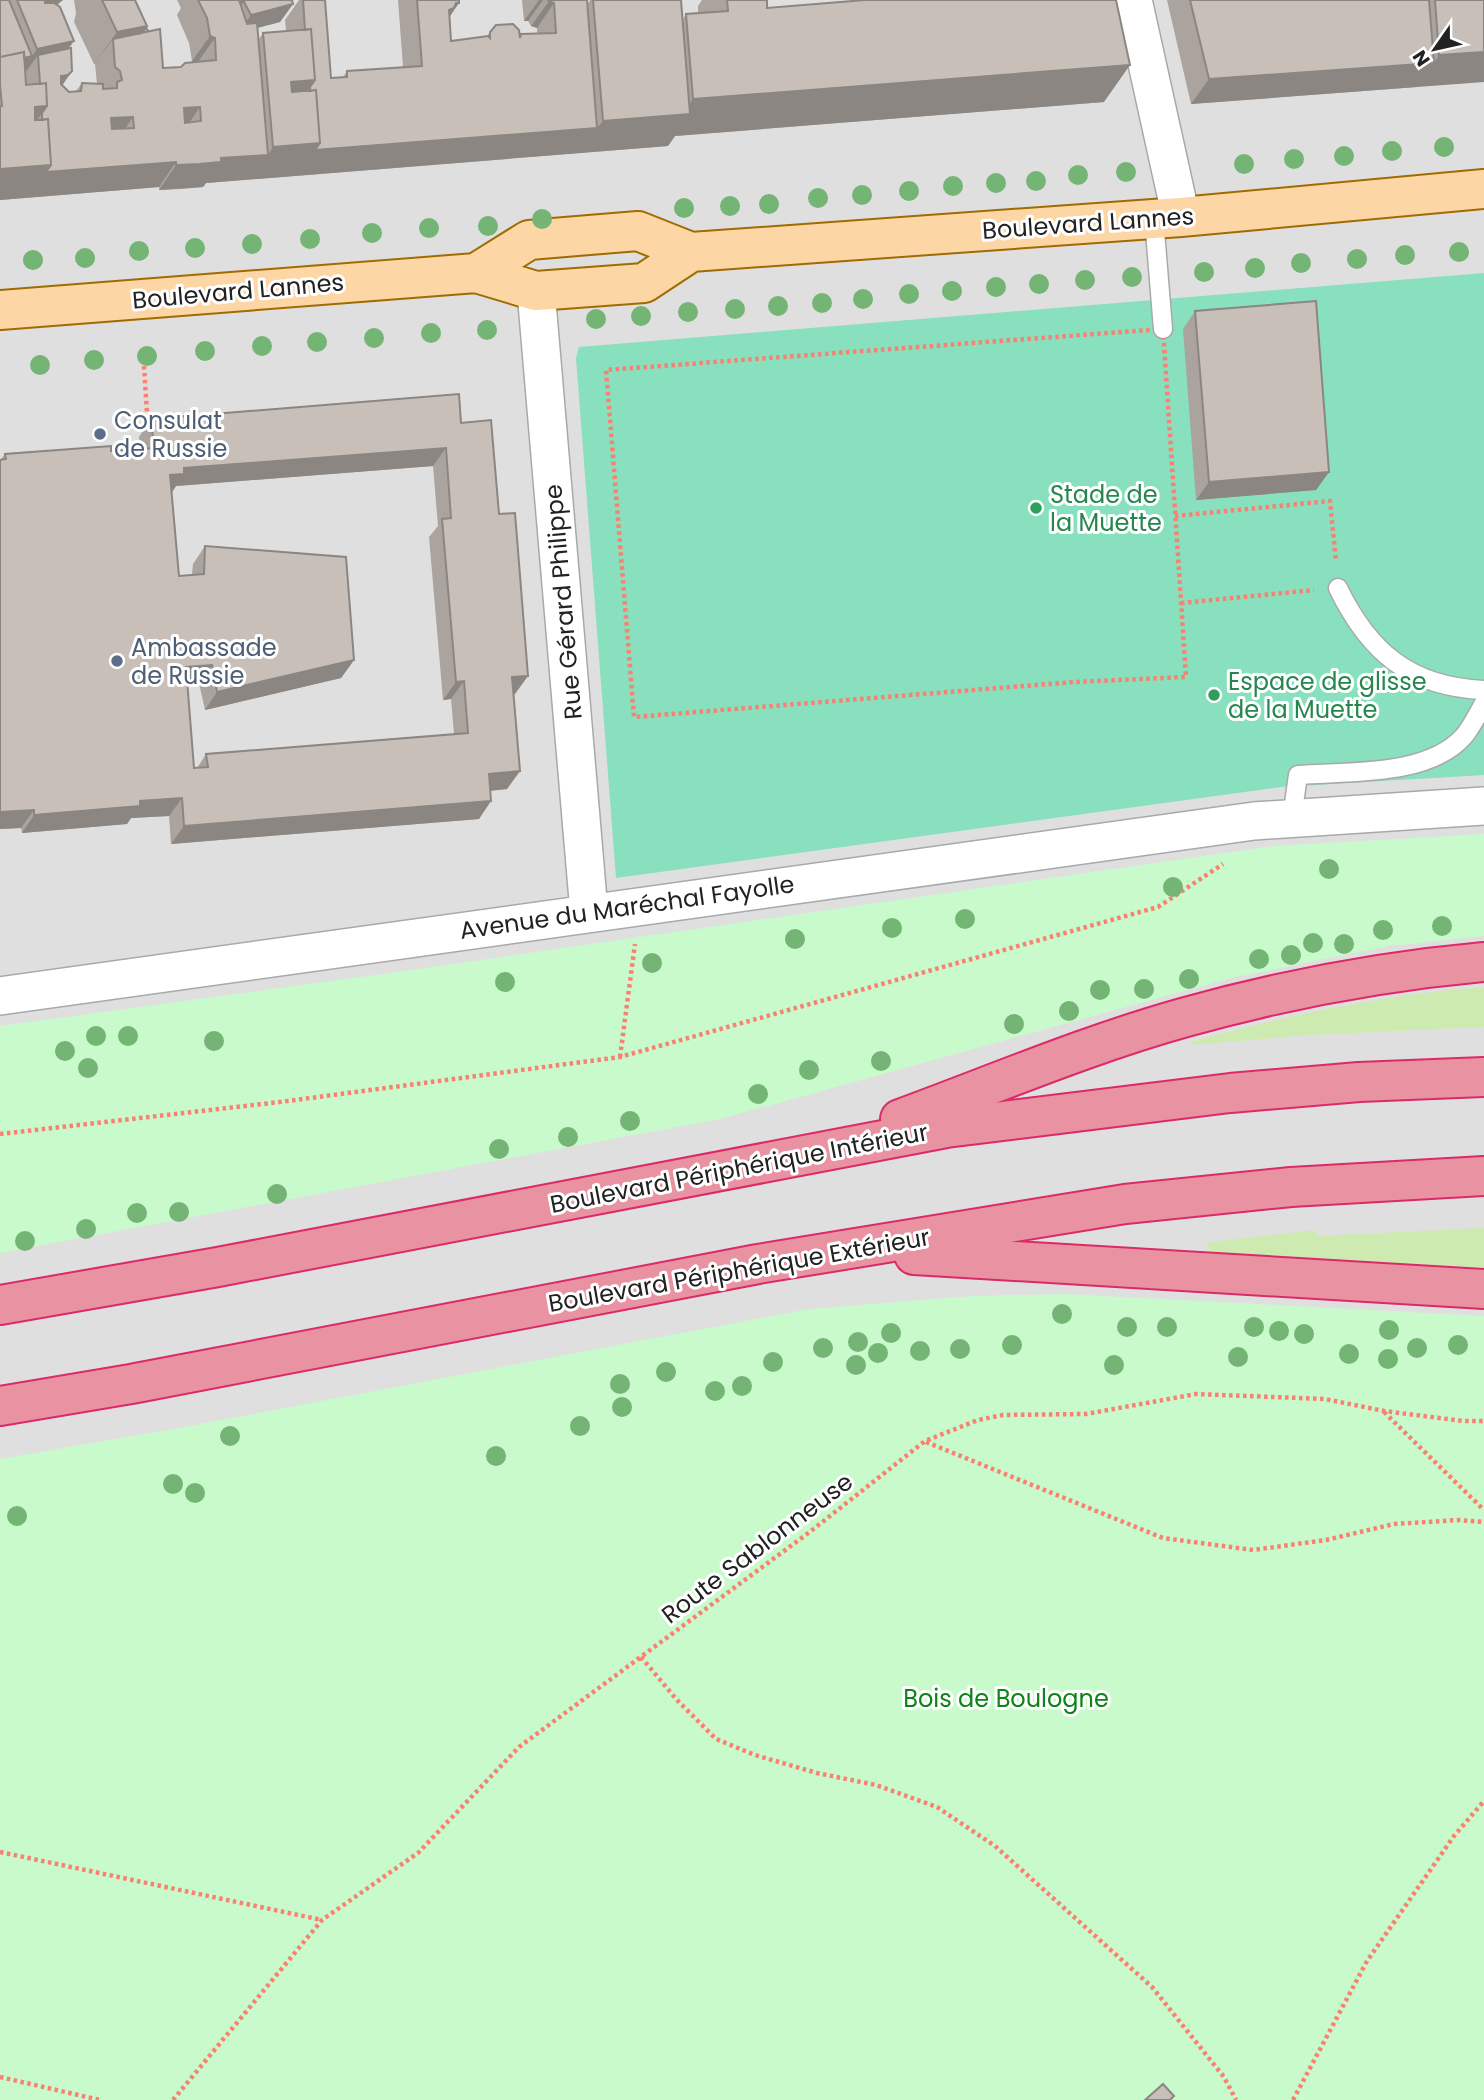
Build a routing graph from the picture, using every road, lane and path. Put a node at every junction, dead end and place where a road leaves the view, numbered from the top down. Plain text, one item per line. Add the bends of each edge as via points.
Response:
1 (1133, 0) edge
2 (1484, 189) edge
3 (1168, 218) junction
4 (691, 252) junction
5 (476, 273) junction
6 (536, 291) junction
7 (0, 310) edge
8 (1163, 329) junction
9 (144, 366) dead end
10 (148, 436) edge
11 (1175, 516) junction
12 (1338, 588) junction
13 (1181, 603) junction
14 (1484, 690) edge
15 (1484, 703) edge
16 (1484, 806) edge
17 (1292, 818) junction
18 (1234, 856) dead end
19 (589, 912) junction
20 (635, 942) dead end
21 (1484, 962) edge
22 (0, 996) edge
23 (620, 1057) junction
24 (1484, 1077) edge
25 (0, 1134) edge
26 (734, 1168) junction
27 (1484, 1176) edge
28 (758, 1264) junction
29 (1484, 1289) edge
30 (0, 1305) edge
31 (0, 1406) edge
32 (1384, 1411) junction
33 (1484, 1422) edge
34 (925, 1441) junction
35 (1484, 1510) edge
36 (1484, 1521) edge
37 (641, 1657) junction
38 (1484, 1801) edge
39 (0, 1852) edge
40 (322, 1920) junction
41 (0, 2077) edge
42 (100, 2100) edge
43 (173, 2100) edge
44 (1236, 2100) edge
45 (1293, 2100) edge

1 - 3 street
2 - 3 main road, Boulevard Lannes
3 - 4 main road, Boulevard Lannes
3 - 8 lane
4 - 5 main road, Boulevard Lannes via 638,231 529,240
4 - 6 main road, Boulevard Lannes via 644,283
5 - 6 main road, Boulevard Lannes
5 - 7 main road, Boulevard Lannes
6 - 19 street, Rue Gérard Philippe
8 - 11 path
8 - 13 path via 606,370 634,717 1074,681 1186,677
9 - 10 path
11 - 12 path via 1330,501
11 - 13 path
12 - 13 path
12 - 14 lane via 1353,619 1374,645 1401,666 1431,681
15 - 17 lane via 1464,736 1424,762 1298,775
16 - 17 street, Avenue du Maréchal Fayolle
17 - 19 street, Avenue du Maréchal Fayolle
18 - 23 path via 1158,908
19 - 22 street, Avenue du Maréchal Fayolle
20 - 23 path
21 - 26 highway via 1323,985 1185,1017 885,1125
23 - 25 path
24 - 26 highway, Boulevard Périphérique Intérieur via 1204,1096 946,1128
26 - 30 highway, Boulevard Périphérique Intérieur
27 - 28 highway, Boulevard Périphérique Extérieur via 1291,1187 1125,1204
28 - 29 highway via 821,1256 953,1256
28 - 31 highway, Boulevard Périphérique Extérieur
32 - 33 path, Route Sablonneuse
32 - 34 path, Route Sablonneuse via 1325,1399 1196,1394 1086,1414 1003,1415
32 - 35 path
34 - 36 path via 1163,1538 1253,1550 1394,1524
34 - 37 path, Route Sablonneuse
37 - 40 path, Route Sablonneuse via 519,1747 418,1853
37 - 44 path via 716,1740 937,1807 995,1846 1152,1987 1224,2077
38 - 45 path via 1454,1836 1367,1961
39 - 40 path
40 - 43 path, Route Sablonneuse
41 - 42 path

